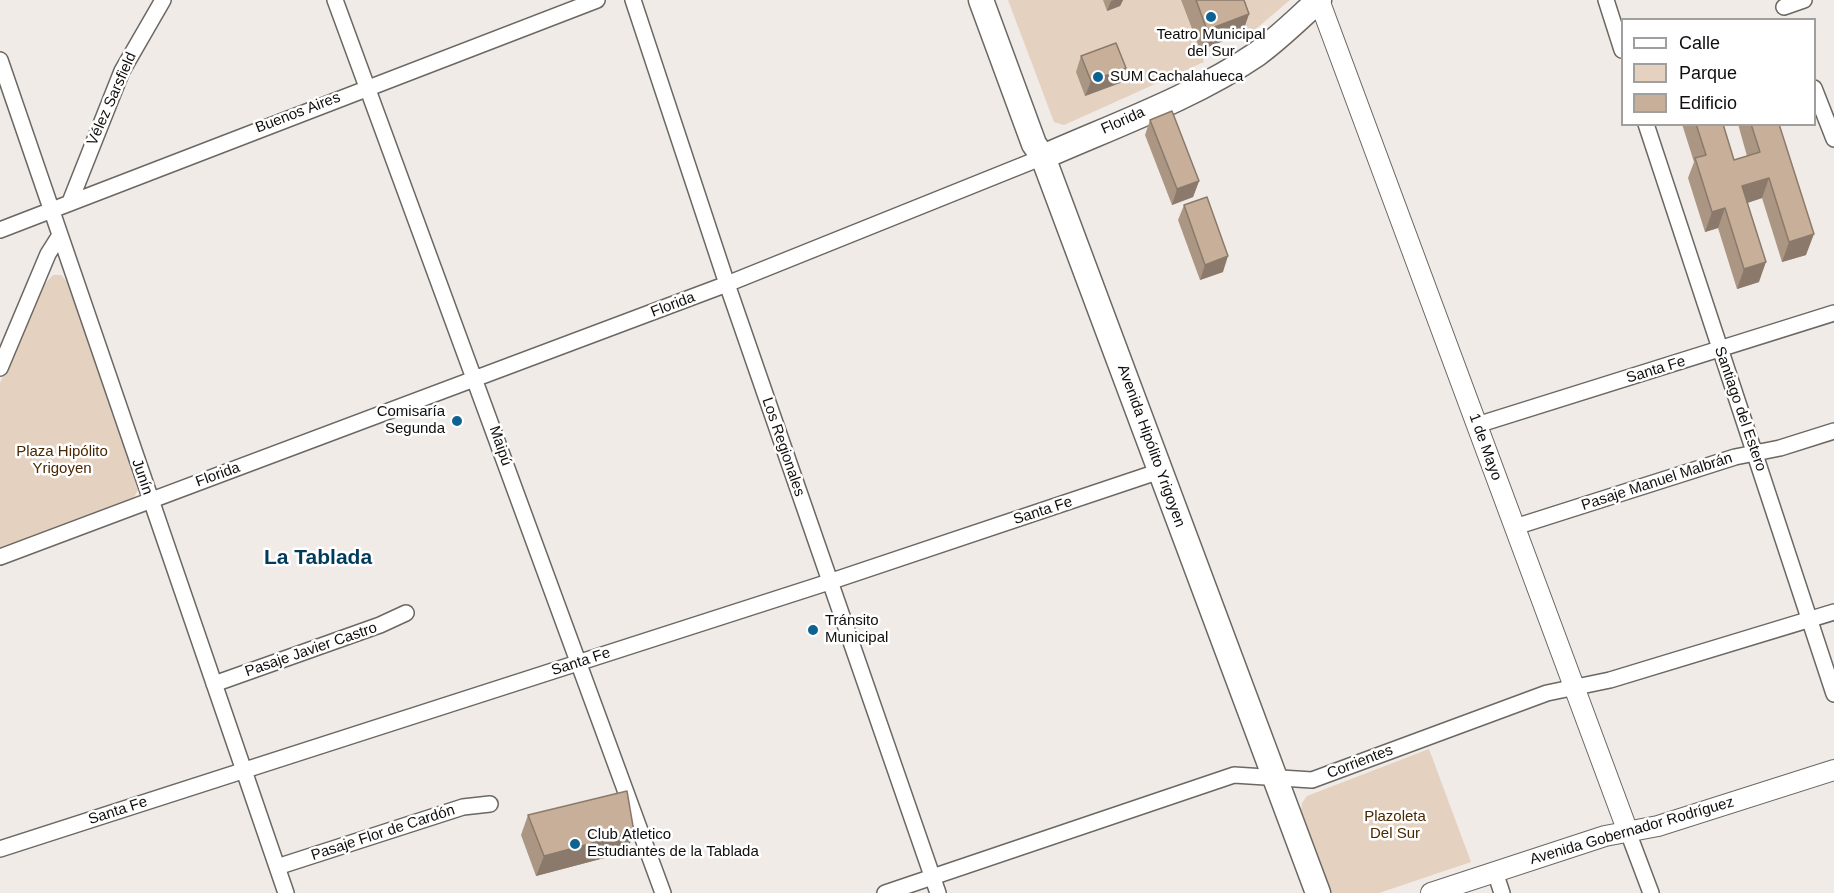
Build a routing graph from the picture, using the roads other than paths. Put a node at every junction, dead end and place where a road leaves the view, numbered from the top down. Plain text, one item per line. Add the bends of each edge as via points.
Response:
1 (163, 0) edge
2 (335, 0) edge
3 (597, 0) edge
4 (633, 0) edge
5 (981, 0) edge
6 (1319, 0) edge
7 (1606, 0) edge
8 (1804, 0) edge
9 (1785, 9) edge
10 (1621, 44) edge
11 (0, 60) edge
12 (367, 86) junction
13 (1816, 89) edge
14 (1827, 101) edge
15 (1647, 126) edge
16 (1834, 139) edge
17 (1043, 157) junction
18 (70, 202) junction
19 (52, 210) junction
20 (0, 230) edge
21 (60, 235) junction
22 (727, 284) junction
23 (1834, 313) edge
24 (1719, 350) junction
25 (0, 368) edge
26 (476, 378) junction
27 (1477, 425) junction
28 (1834, 431) edge
29 (1755, 454) junction
30 (1160, 471) junction
31 (150, 500) junction
32 (1515, 527) junction
33 (0, 557) edge
34 (829, 582) junction
35 (1834, 612) edge
36 (406, 613) dead end
37 (1808, 620) junction
38 (577, 663) junction
39 (214, 684) junction
40 (1574, 688) junction
41 (1834, 694) edge
42 (244, 770) junction
43 (1834, 770) edge
44 (1275, 778) junction
45 (490, 804) dead end
46 (1629, 832) junction
47 (0, 849) edge
48 (277, 867) junction
49 (1495, 872) junction
50 (933, 877) junction
51 (286, 893) edge
52 (663, 893) edge
53 (885, 893) edge
54 (938, 893) edge
55 (1318, 893) edge
56 (1431, 893) edge
57 (1502, 893) edge
58 (1651, 893) edge

1 - 18 street, Vélez Sarsfield via 122,71
2 - 12 street, Maipú
3 - 12 street, Buenos Aires
4 - 22 street, Los Regionales
5 - 17 main road, Avenida Hipólito Yrigoyen via 1034,144
6 - 17 main road, Florida via 1236,67
6 - 27 street, 1 de Mayo
7 - 10 street
8 - 9 street
11 - 19 street, Junín
12 - 18 street, Buenos Aires
12 - 26 street, Maipú
13 - 14 street
14 - 16 street
15 - 24 street, Santiago del Estero
17 - 22 street, Florida
17 - 30 main road, Avenida Hipólito Yrigoyen
18 - 19 street, Buenos Aires
19 - 20 street, Buenos Aires
19 - 21 street, Junín
21 - 25 street via 48,254
21 - 31 street, Junín
22 - 26 street, Florida
22 - 34 street, Los Regionales
23 - 24 street, Santa Fe
24 - 27 street, Santa Fe
24 - 29 street, Santiago del Estero
26 - 31 street, Florida
26 - 38 street, Maipú
27 - 32 street, 1 de Mayo
28 - 29 street, Pasaje Manuel Malbrán
29 - 32 street, Pasaje Manuel Malbrán via 1735,456
29 - 37 street, Santiago del Estero
30 - 34 street, Santa Fe
30 - 44 main road, Avenida Hipólito Yrigoyen
31 - 33 street, Florida
31 - 39 street, Junín
32 - 40 street, 1 de Mayo
34 - 38 street, Santa Fe
34 - 50 street, Los Regionales
35 - 37 street, Corrientes
36 - 39 street, Pasaje Javier Castro via 380,626
37 - 40 street, Corrientes
37 - 41 street, Santiago del Estero
38 - 42 street, Santa Fe
38 - 52 street, Maipú
39 - 42 street, Junín
40 - 44 street, Corrientes via 1547,693 1312,780
40 - 46 street, 1 de Mayo
42 - 47 street, Santa Fe
42 - 48 street, Junín
43 - 46 street, Avenida Gobernador Rodríguez
44 - 50 street, Corrientes via 1234,775
44 - 55 main road, Avenida Hipólito Yrigoyen
45 - 48 street, Pasaje Flor de Cardón via 463,807
46 - 49 street, Avenida Gobernador Rodríguez via 1605,836
46 - 58 street, 1 de Mayo
48 - 51 street, Junín
49 - 56 street, Avenida Gobernador Rodríguez
49 - 57 street
50 - 53 street, Corrientes
50 - 54 street, Los Regionales

